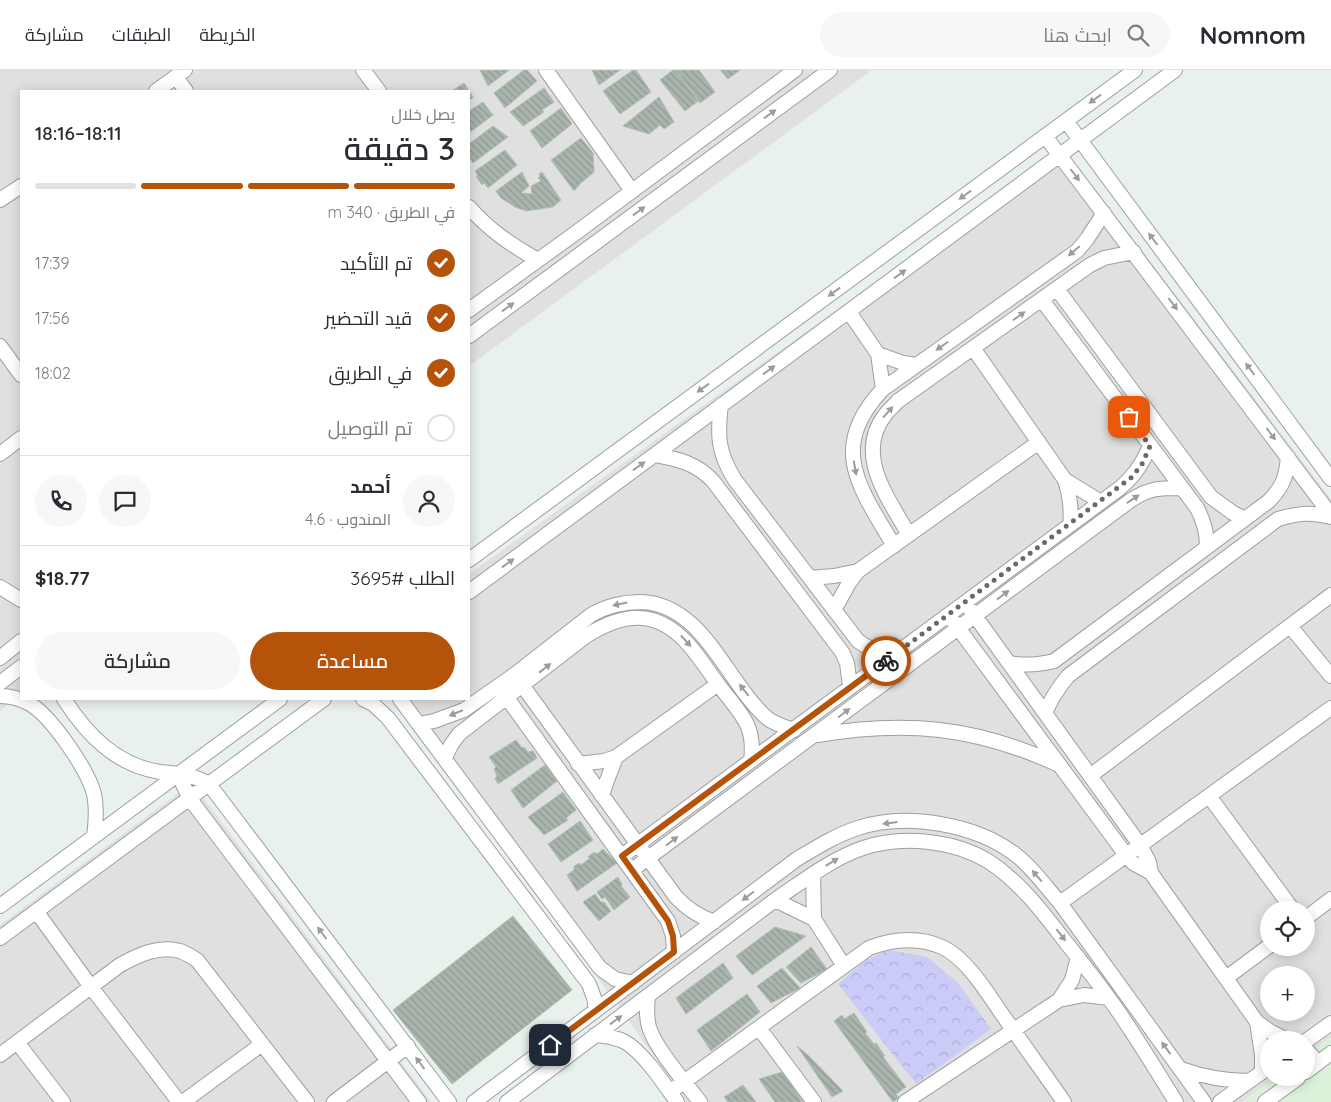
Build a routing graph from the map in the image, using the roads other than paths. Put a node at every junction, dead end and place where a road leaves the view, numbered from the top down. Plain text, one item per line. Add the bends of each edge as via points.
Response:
1 (363, 70) edge
2 (546, 70) edge
3 (795, 70) edge
4 (830, 70) edge
5 (1135, 70) edge
6 (1175, 70) edge
7 (180, 74) edge
8 (157, 90) edge
9 (186, 90) edge
10 (378, 90) edge
11 (1066, 121) junction
12 (1045, 136) junction
13 (1080, 141) junction
14 (1060, 156) junction
15 (20, 187) edge
16 (632, 191) junction
17 (0, 200) edge
18 (470, 208) edge
19 (1104, 213) junction
20 (1134, 252) junction
21 (538, 260) junction
22 (1057, 289) junction
23 (1042, 300) junction
24 (470, 309) edge
25 (849, 312) junction
26 (470, 335) edge
27 (0, 346) edge
28 (973, 348) junction
29 (878, 354) junction
30 (916, 365) junction
31 (20, 374) edge
32 (882, 389) junction
33 (721, 405) junction
34 (20, 439) edge
35 (1039, 442) junction
36 (1150, 446) junction
37 (0, 454) edge
38 (654, 455) junction
39 (1288, 457) junction
40 (1331, 478) edge
41 (1065, 480) junction
42 (1181, 488) junction
43 (1212, 497) junction
44 (1101, 502) junction
45 (1197, 508) junction
46 (1331, 516) edge
47 (1245, 519) junction
48 (1070, 525) junction
49 (909, 535) junction
50 (894, 546) junction
51 (1207, 547) junction
52 (470, 559) edge
53 (858, 571) junction
54 (810, 578) junction
55 (0, 587) edge
56 (470, 591) edge
57 (1331, 595) edge
58 (1139, 598) junction
59 (20, 599) edge
60 (965, 602) junction
61 (834, 610) junction
62 (1151, 614) junction
63 (948, 615) junction
64 (975, 616) junction
65 (1290, 626) junction
66 (958, 629) junction
67 (850, 631) junction
68 (20, 642) edge
69 (835, 642) junction
70 (892, 656) junction
71 (0, 658) edge
72 (1009, 663) junction
73 (20, 668) edge
74 (1331, 676) edge
75 (518, 680) junction
76 (0, 683) edge
77 (718, 684) junction
78 (850, 686) junction
79 (503, 692) junction
80 (0, 696) edge
81 (20, 699) edge
82 (22, 700) edge
83 (65, 700) edge
84 (279, 700) edge
85 (323, 700) edge
86 (365, 700) edge
87 (401, 702) edge
88 (1331, 708) edge
89 (759, 710) junction
90 (1046, 713) junction
91 (388, 718) junction
92 (745, 720) junction
93 (419, 724) junction
94 (794, 730) junction
95 (814, 736) junction
96 (616, 757) junction
97 (445, 758) junction
98 (751, 761) junction
99 (578, 764) junction
100 (1059, 765) junction
101 (178, 774) junction
102 (1090, 776) junction
103 (209, 784) junction
104 (602, 796) junction
105 (1209, 796) junction
106 (190, 798) junction
107 (94, 836) junction
108 (1140, 845) junction
109 (638, 846) junction
110 (1126, 855) junction
111 (622, 856) junction
112 (648, 859) junction
113 (632, 870) junction
114 (1151, 873) junction
115 (813, 874) junction
116 (1331, 899) edge
117 (776, 900) junction
118 (1286, 901) edge
119 (1060, 903) junction
120 (0, 906) edge
121 (36, 911) junction
122 (1315, 911) edge
123 (814, 918) junction
124 (714, 922) junction
125 (0, 938) edge
126 (674, 952) junction
127 (1260, 953) edge
128 (591, 956) junction
129 (1078, 957) junction
130 (844, 966) junction
131 (577, 968) junction
132 (1226, 978) junction
133 (633, 982) junction
134 (90, 987) junction
135 (648, 996) junction
136 (1109, 998) junction
137 (1059, 1000) junction
138 (596, 1010) junction
139 (1257, 1022) junction
140 (1331, 1023) edge
141 (758, 1028) junction
142 (1013, 1030) junction
143 (1270, 1031) edge
144 (1260, 1035) edge
145 (1315, 1035) edge
146 (595, 1036) junction
147 (17, 1042) junction
148 (262, 1044) junction
149 (408, 1046) junction
150 (1331, 1054) edge
151 (0, 1055) edge
152 (389, 1061) junction
153 (1315, 1065) edge
154 (1181, 1069) junction
155 (1260, 1073) edge
156 (1249, 1081) junction
157 (685, 1082) junction
158 (1287, 1086) edge
159 (674, 1097) edge
160 (63, 1102) edge
161 (181, 1102) edge
162 (307, 1102) edge
163 (334, 1102) edge
164 (419, 1102) edge
165 (449, 1102) edge
166 (474, 1102) edge
167 (507, 1102) edge
168 (700, 1102) edge
169 (814, 1102) edge
170 (905, 1102) edge
171 (1064, 1102) edge
172 (1176, 1102) edge
173 (1204, 1102) edge
174 (1220, 1102) edge
175 (1265, 1102) edge

1 - 10 street
2 - 16 street
3 - 16 street
26 -> 4 street
5 -> 11 street
6 - 13 street
7 - 8 street
7 - 9 street
11 - 12 street
11 - 13 street
12 - 14 street
12 -> 52 street
13 - 14 street
40 -> 13 street
14 -> 19 street
25 -> 14 street
15 - 17 street
16 - 21 street
18 - 21 street via 502,239
19 - 20 street
19 -> 30 street via 1077,251
20 - 22 street via 1104,258
20 -> 39 street
21 - 24 street
22 - 23 street
22 - 43 street
28 -> 23 street
23 - 36 street
25 - 29 street
33 -> 25 street
27 - 31 street
28 - 35 street
49 -> 28 street via 874,469 872,450 875,432 898,401
29 - 30 street
29 - 32 street
30 - 32 street
32 -> 50 street via 868,404 857,425 852,449 855,473 864,495
33 - 38 street
33 - 54 street via 719,441 727,468
34 - 37 street
35 - 41 street
35 - 49 street
36 - 42 street
36 - 44 street via 1132,477
56 -> 38 street
38 - 69 street via 686,461 705,472
39 - 46 street
39 - 47 street via 1287,474 1280,489
41 - 44 street
41 - 48 street via 1072,510
42 - 45 street
64 -> 42 street via 1145,491
43 - 45 street
43 - 47 street
44 - 48 street
45 - 51 street via 1207,534
46 - 62 street via 1305,513 1278,519
47 - 51 street
48 - 60 street
49 - 50 street
50 - 53 street
51 - 58 street
53 - 54 street
53 - 61 street
54 - 61 street
55 - 59 street
57 - 65 street
58 - 62 street
58 - 72 street via 1054,661 1024,666
60 - 63 street
60 - 64 street
61 - 67 street
62 - 90 street via 1068,676 1058,687
63 - 66 street
63 - 70 street
64 - 66 street
64 - 72 street
65 - 74 street
65 - 102 street
95 -> 66 street
66 - 100 street
67 - 69 street
67 - 70 street via 868,649
68 - 71 street
69 - 78 street via 847,663
70 - 78 street
72 - 90 street
73 - 76 street
75 -> 77 street via 604,625 623,618 642,618 661,623 678,633
75 - 79 street
89 -> 75 street via 688,621 670,609 652,603 632,602 591,615
75 - 99 street
77 - 92 street
77 - 96 street
78 - 94 street
79 -> 93 street via 464,710
79 - 97 street via 459,734
79 - 111 street
80 - 81 street
82 - 107 street via 40,712 88,778 96,814
83 - 101 street via 110,753 142,768
84 - 101 street
85 - 103 street
86 - 91 street
87 - 91 street via 389,704 385,713
87 - 93 street
88 - 105 street
89 - 92 street via 756,721
89 - 94 street via 772,722
90 - 102 street
91 - 131 street
92 - 98 street via 752,739
93 - 97 street
94 - 98 street
95 - 100 street via 889,726 927,728 1001,742
112 -> 95 street
96 - 99 street
96 - 104 street
97 - 128 street
98 - 109 street
99 - 104 street
100 - 110 street
101 - 103 street via 194,776
101 - 106 street
101 - 107 street
102 - 108 street
103 - 106 street
149 -> 103 street
104 - 109 street
105 - 108 street
105 - 118 street
106 - 121 street
106 - 152 street
107 - 120 street
108 - 110 street
108 - 114 street
109 - 111 street
109 - 112 street
110 - 114 street
110 - 119 street
111 - 113 street
112 - 113 street
112 - 124 street via 686,908
113 - 126 street via 668,921
114 - 132 street
115 - 117 street
115 - 123 street
115 -> 129 street via 835,859 864,848 895,842 927,842 958,848 986,860 1018,885
116 - 122 street
117 - 123 street
117 - 135 street
119 -> 124 street via 1017,855 993,839 930,823 895,822 860,828 826,841
154 -> 119 street
121 - 125 street
121 - 134 street
123 - 130 street
124 - 126 street
126 - 133 street
127 - 132 street
128 - 131 street via 589,969
128 - 133 street via 615,979
129 - 136 street
129 - 137 street via 1072,980
130 - 141 street
130 - 142 street via 869,948 887,941 925,941 944,948 977,979
131 - 138 street via 589,984
132 - 139 street
133 - 138 street
134 - 147 street
134 - 148 street via 138,955 159,950 180,951 197,960
134 - 161 street
146 -> 135 street
135 - 157 street via 649,1028
136 - 137 street via 1084,996
136 - 172 street
137 - 142 street
138 - 166 street
139 - 143 street
139 - 144 street
140 - 145 street
141 - 157 street
141 - 169 street
142 - 170 street
142 - 171 street
146 - 159 street via 610,1036 632,1047
146 - 167 street
147 - 151 street
147 - 160 street
148 - 161 street
148 - 162 street
149 - 152 street
165 -> 149 street
150 - 153 street
152 - 163 street
152 - 164 street
154 - 156 street via 1215,1079
154 - 173 street
155 - 156 street
156 - 174 street
157 - 159 street
157 - 168 street
158 - 175 street

